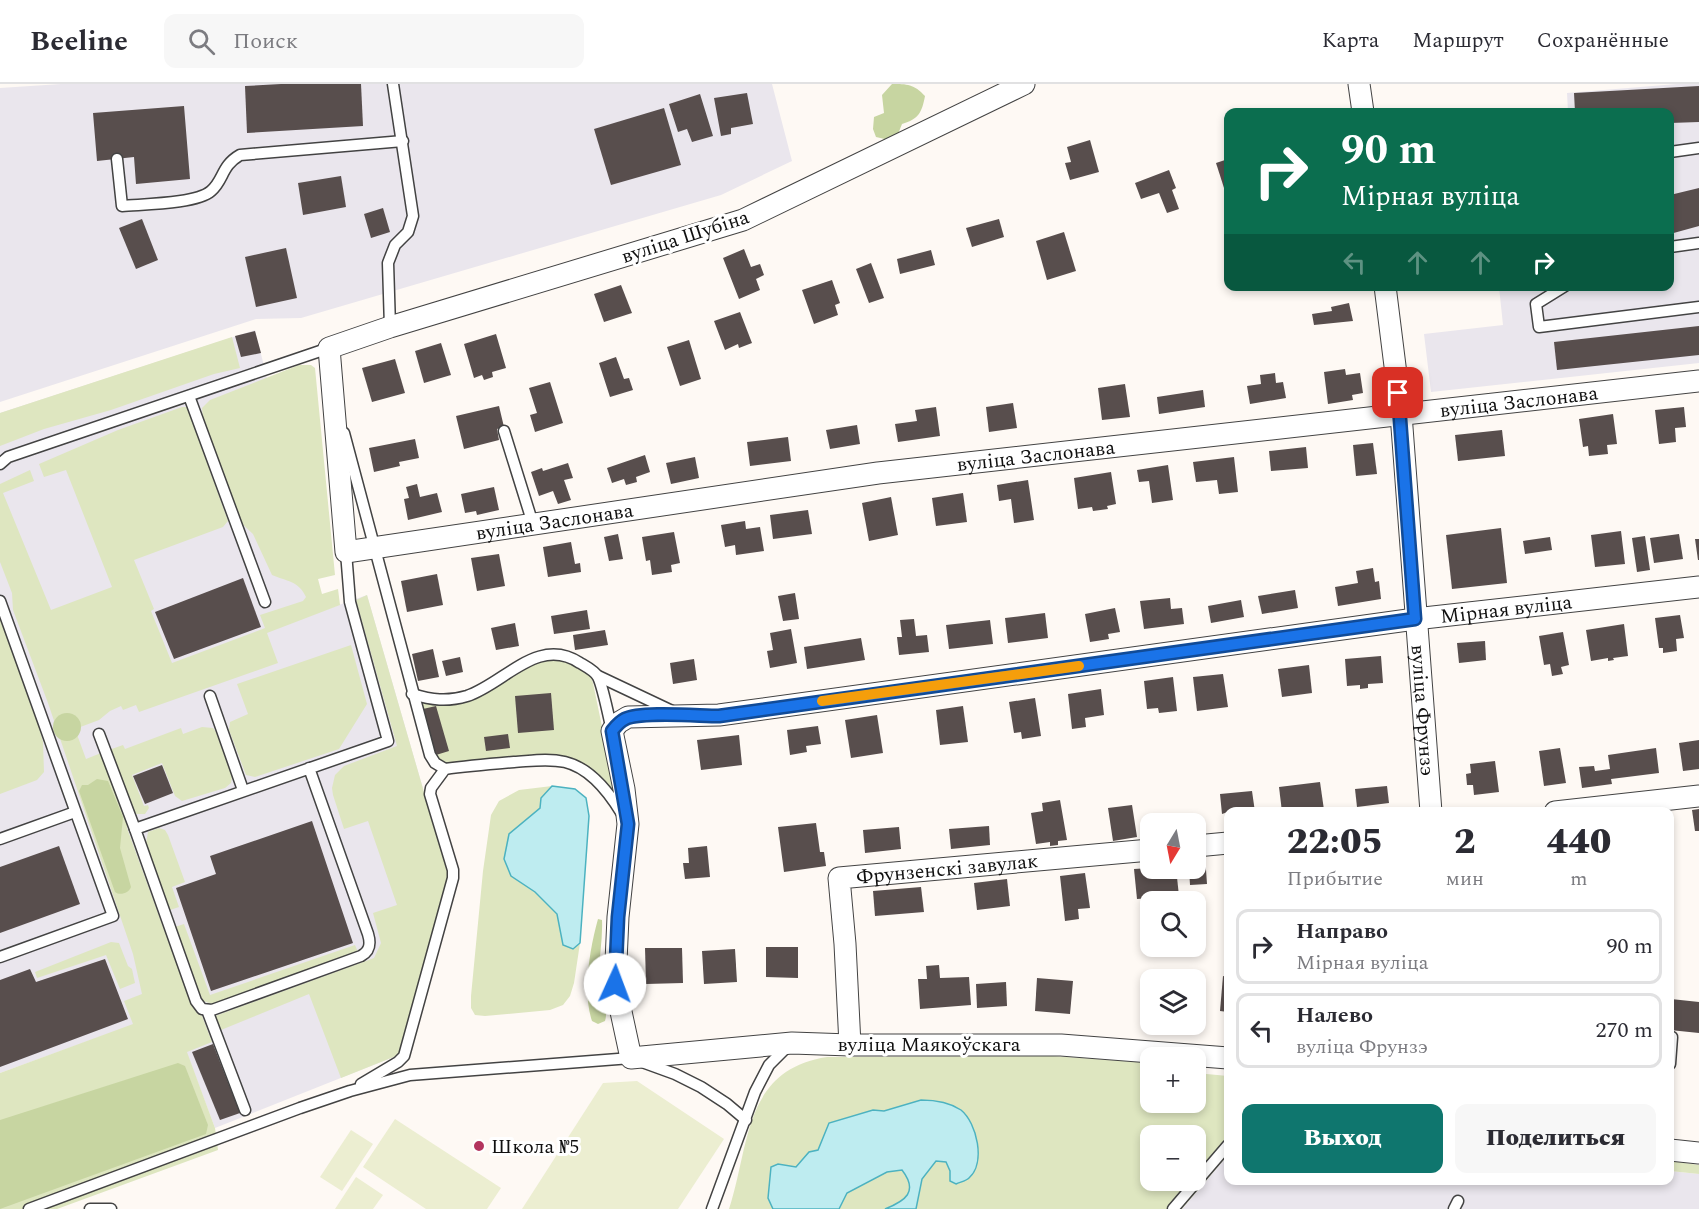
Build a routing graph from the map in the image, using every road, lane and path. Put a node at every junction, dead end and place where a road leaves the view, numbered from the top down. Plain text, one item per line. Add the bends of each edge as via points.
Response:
1 (393, 84) edge
2 (1024, 84) edge
3 (1359, 84) edge
4 (1362, 108) edge
5 (403, 141) junction
6 (1699, 148) edge
7 (1674, 151) edge
8 (117, 159) dead end
9 (1699, 243) edge
10 (1674, 246) edge
11 (1386, 291) edge
12 (1556, 291) edge
13 (1699, 307) edge
14 (390, 327) junction
15 (329, 348) junction
16 (1699, 381) edge
17 (333, 388) junction
18 (189, 396) junction
19 (1401, 414) junction
20 (504, 431) dead end
21 (0, 464) edge
22 (533, 524) junction
23 (374, 547) junction
24 (346, 552) junction
25 (1699, 587) edge
26 (0, 601) edge
27 (265, 602) dead end
28 (1415, 619) junction
29 (598, 676) junction
30 (412, 694) junction
31 (210, 696) dead end
32 (680, 715) junction
33 (612, 731) junction
34 (99, 734) dead end
35 (309, 768) junction
36 (445, 769) junction
37 (243, 790) junction
38 (1699, 796) edge
39 (1431, 807) edge
40 (1600, 807) edge
41 (75, 812) junction
42 (628, 824) junction
43 (135, 829) junction
44 (0, 839) edge
45 (1224, 843) edge
46 (1206, 845) edge
47 (1140, 851) edge
48 (0, 957) edge
49 (207, 1010) junction
50 (792, 1043) junction
51 (850, 1045) junction
52 (631, 1058) junction
53 (1224, 1058) edge
54 (350, 1091) junction
55 (245, 1110) dead end
56 (746, 1120) junction
57 (1224, 1150) edge
58 (1674, 1150) edge
59 (1699, 1153) edge
60 (29, 1209) edge
61 (90, 1209) edge
62 (111, 1209) edge
63 (712, 1209) edge
64 (1173, 1209) edge

1 - 5 lane
2 - 14 street, вуліца Шубіна via 742,220
3 - 4 street
5 - 8 lane via 240,155 229,161 212,190 198,198 122,206
5 - 14 lane via 413,216 408,232 395,245 387,263
6 - 7 lane
9 - 10 lane
11 - 19 street, вуліца Фрунзэ
12 - 13 lane via 1536,304 1539,327
14 - 15 street, вуліца Шубіна
15 - 17 street
15 - 18 lane
16 - 19 street, вуліца Заслонава
17 - 23 lane
17 - 24 street
18 - 21 lane via 8,457
18 - 27 lane
19 - 22 street, вуліца Заслонава via 878,473
19 - 28 street, вуліца Фрунзэ
20 - 22 lane
22 - 23 street, вуліца Заслонава
23 - 24 street, вуліца Заслонава
23 - 30 lane
24 - 35 lane via 350,602 388,741
25 - 28 street, Мірная вуліца
26 - 41 lane
28 - 32 street, Мірная вуліца via 719,716
28 - 39 street, вуліца Фрунзэ
29 - 30 lane via 570,656 553,655 535,657 469,695 431,700
29 - 32 lane
29 - 33 lane
30 - 36 lane via 430,755
31 - 37 lane
32 - 33 street, Мірная вуліца via 628,717
33 - 42 street
34 - 43 lane
35 - 37 lane
35 - 49 lane via 370,946 361,956
36 - 42 lane via 547,759 567,762 584,771 612,797
36 - 54 lane via 430,794 453,878 407,1048 398,1062
37 - 43 lane
38 - 40 street
41 - 44 lane
41 - 48 lane via 113,916
42 - 52 street via 615,984
43 - 49 lane via 196,1001
45 - 46 street
47 - 51 street, Фрунзенскі завулак via 839,878
49 - 55 lane
50 - 51 street, вуліца Маякоўскага
50 - 52 street, вуліца Маякоўскага
50 - 56 lane via 769,1065
51 - 53 street, вуліца Маякоўскага via 1061,1045
52 - 54 lane via 410,1075
52 - 56 lane via 701,1087
54 - 60 lane
56 - 63 lane
57 - 64 lane
58 - 59 street
61 - 62 lane

